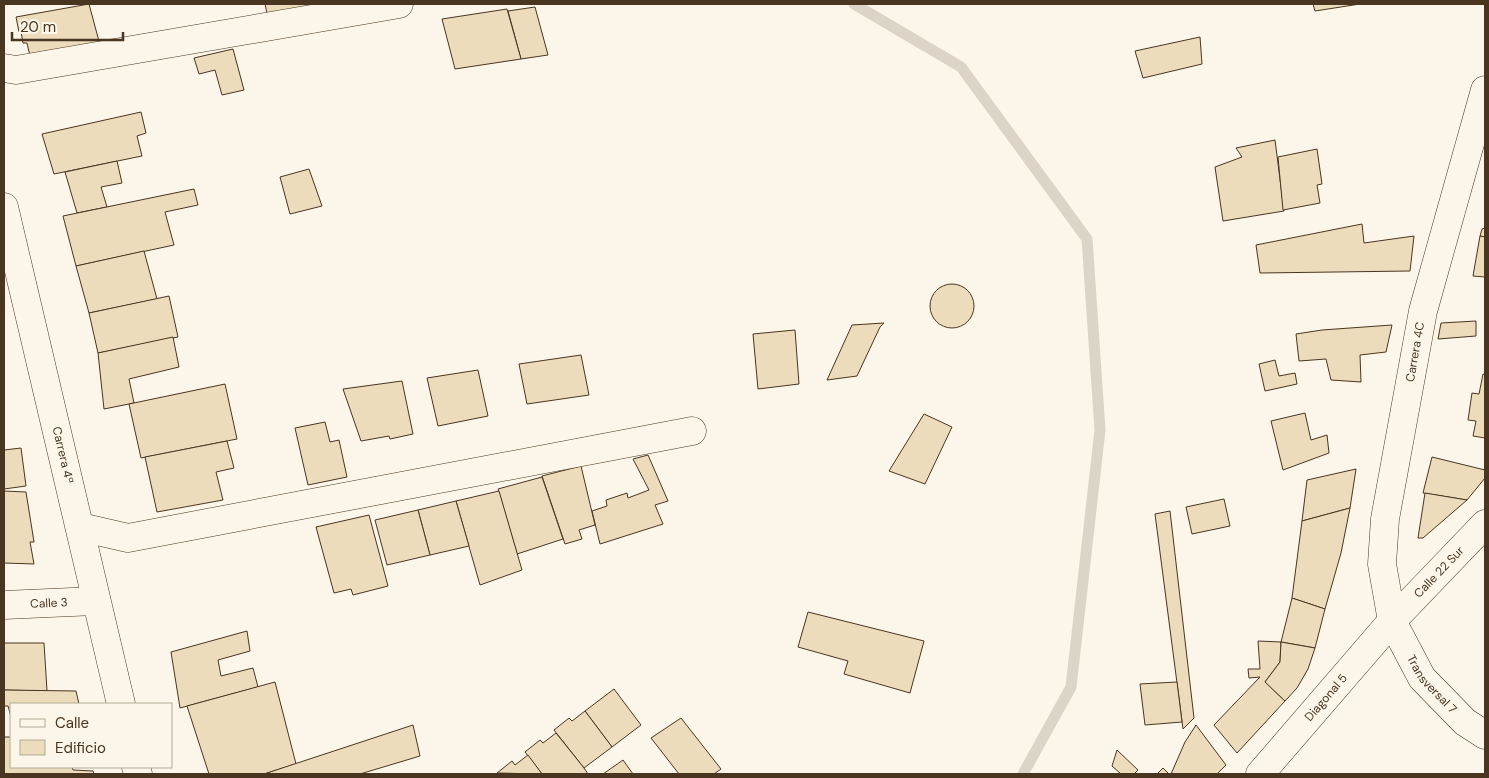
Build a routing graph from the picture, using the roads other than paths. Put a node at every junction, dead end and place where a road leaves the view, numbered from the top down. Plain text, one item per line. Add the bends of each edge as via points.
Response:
1 (399, 4) edge
2 (4, 68) edge
3 (1485, 90) edge
4 (4, 207) edge
5 (692, 431) dead end
6 (1485, 524) edge
7 (80, 527) junction
8 (95, 601) junction
9 (4, 605) edge
10 (1392, 621) junction
11 (121, 703) edge
12 (1485, 735) edge
13 (1260, 774) edge

1 - 2 street via 16,70
3 - 10 street, Carrera 4C via 1423,311 1385,519 1382,564
4 - 7 street, Carrera 4ª
5 - 7 street via 128,538
6 - 10 street, Calle 22 Sur
7 - 8 street, Carrera 4ª
8 - 9 street, Calle 3
8 - 11 street, Carrera 4ª
10 - 12 street, Transversal 7 via 1422,678 1464,722
10 - 13 street, Diagonal 5

